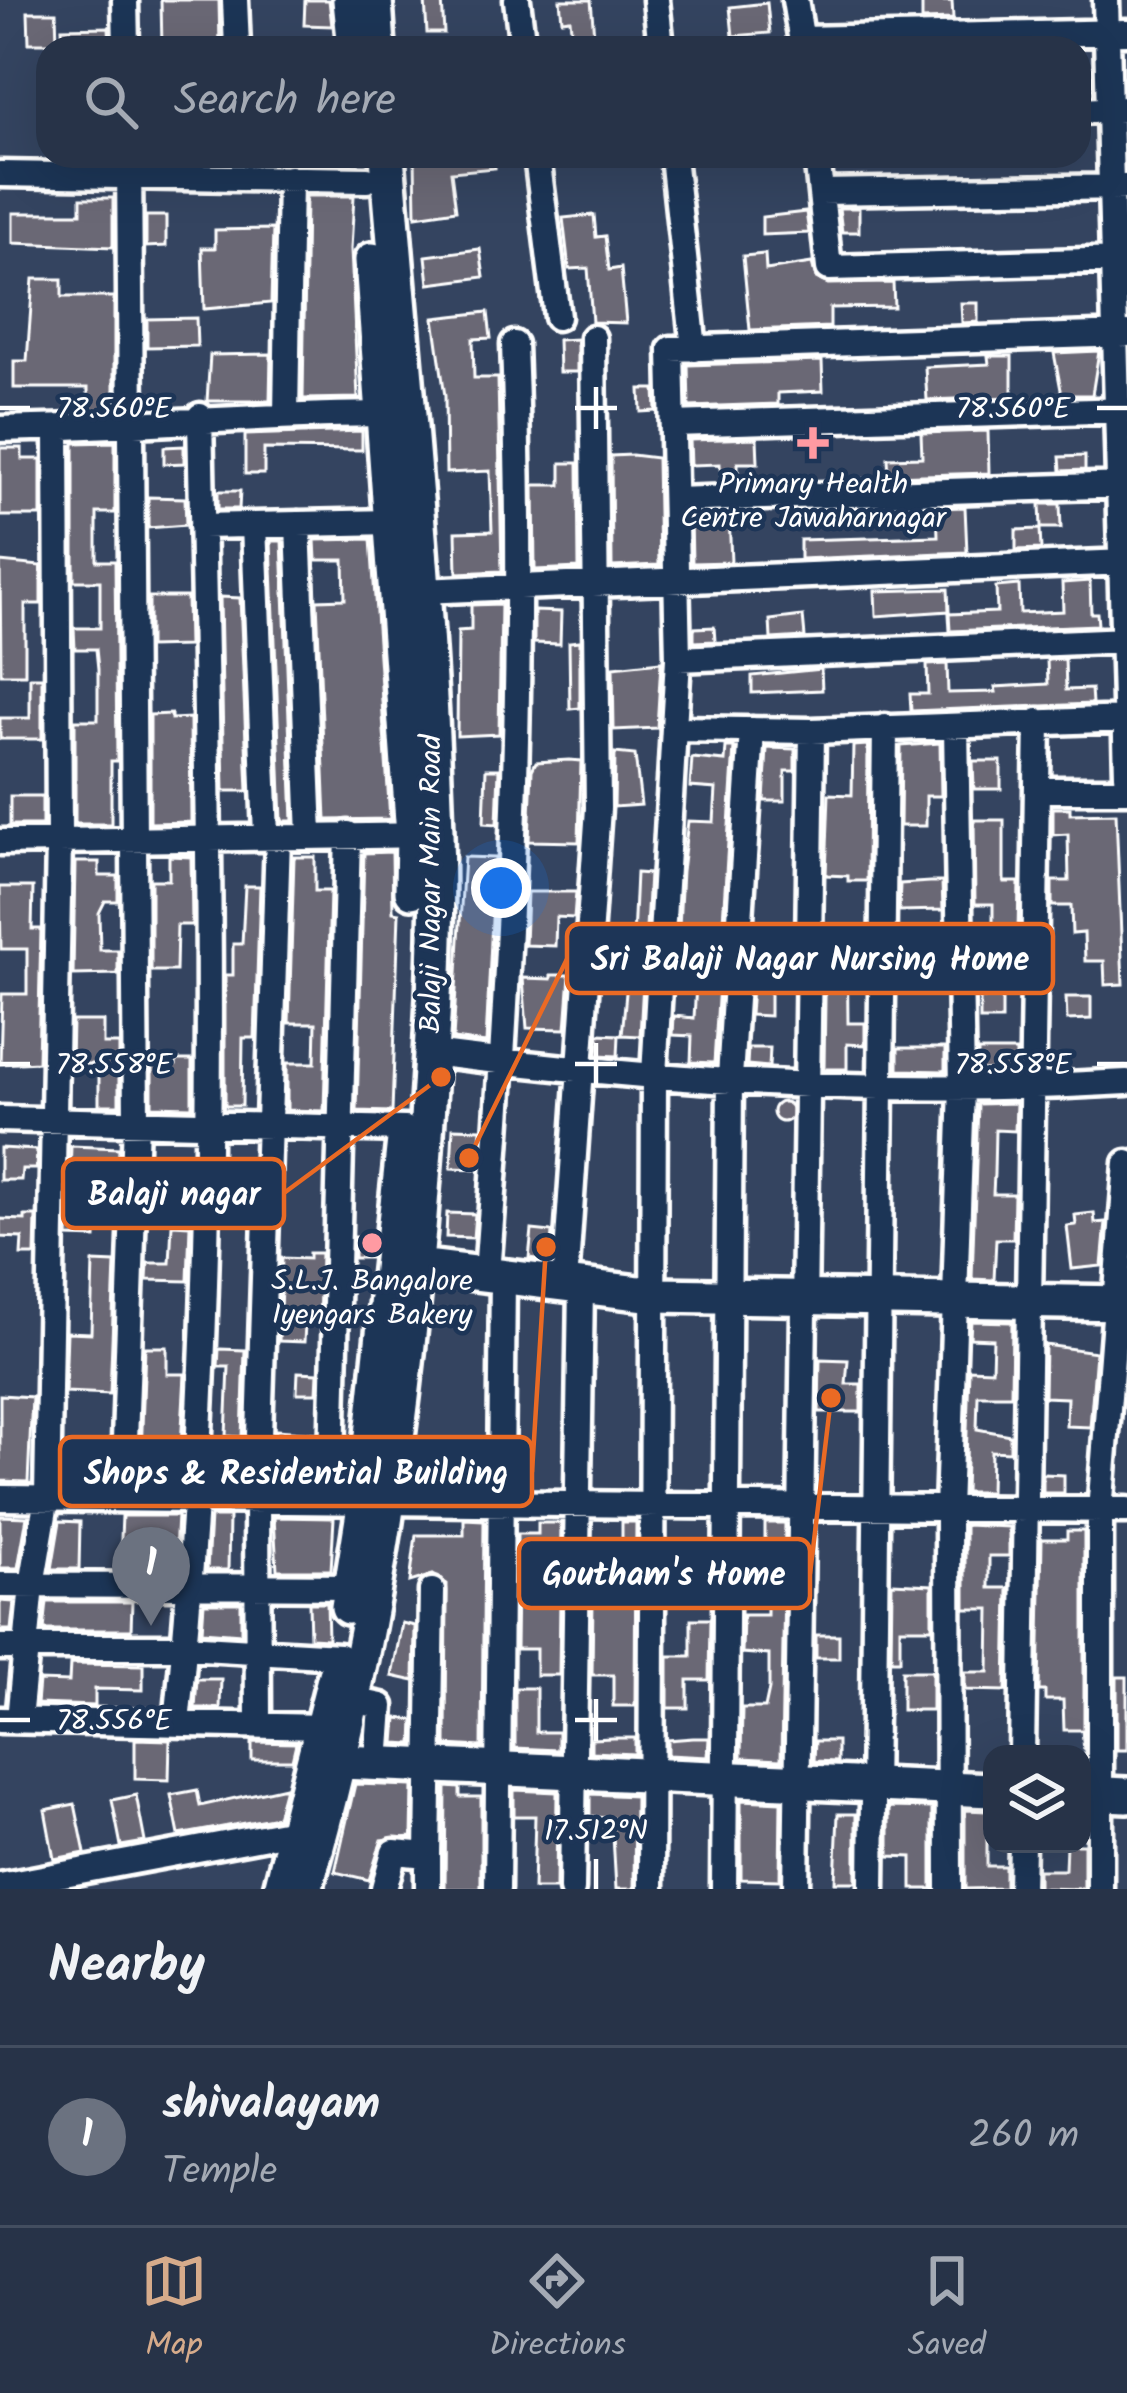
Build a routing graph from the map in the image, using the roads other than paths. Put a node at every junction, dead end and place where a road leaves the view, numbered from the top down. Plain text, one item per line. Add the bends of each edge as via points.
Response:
1 (125, 0) edge
2 (235, 0) edge
3 (350, 0) edge
4 (375, 0) edge
5 (517, 0) edge
6 (656, 0) edge
7 (795, 0) edge
8 (1106, 0) edge
9 (1117, 32) edge
10 (126, 36) edge
11 (236, 36) edge
12 (354, 36) edge
13 (377, 36) edge
14 (522, 36) edge
15 (660, 36) edge
16 (801, 36) edge
17 (1012, 36) edge
18 (1118, 109) edge
19 (86, 168) edge
20 (129, 168) edge
21 (249, 168) edge
22 (349, 168) edge
23 (373, 168) edge
24 (373, 168) edge
25 (538, 168) edge
26 (674, 168) edge
27 (818, 168) edge
28 (0, 174) edge
29 (290, 178) junction
30 (1119, 187) edge
31 (821, 192) junction
32 (1120, 260) edge
33 (557, 317) dead end
34 (1121, 334) edge
35 (593, 338) dead end
36 (514, 344) dead end
37 (694, 350) junction
38 (1122, 410) edge
39 (383, 414) junction
40 (286, 415) junction
41 (200, 416) junction
42 (674, 424) junction
43 (134, 425) junction
44 (57, 428) junction
45 (0, 429) edge
46 (1123, 485) edge
47 (675, 500) junction
48 (391, 522) junction
49 (298, 524) junction
50 (254, 525) junction
51 (202, 526) junction
52 (1124, 562) edge
53 (677, 582) junction
54 (595, 584) junction
55 (521, 585) junction
56 (421, 591) junction
57 (1125, 640) edge
58 (678, 659) junction
59 (1126, 719) edge
60 (1038, 722) junction
61 (956, 726) junction
62 (885, 727) junction
63 (676, 729) junction
64 (752, 730) junction
65 (812, 730) junction
66 (1127, 775) edge
67 (1038, 790) junction
68 (1127, 790) edge
69 (348, 834) junction
70 (425, 835) junction
71 (310, 836) junction
72 (272, 837) junction
73 (132, 838) junction
74 (212, 839) junction
75 (59, 840) junction
76 (0, 842) edge
77 (431, 1053) junction
78 (503, 1062) junction
79 (580, 1072) junction
80 (654, 1075) junction
81 (730, 1078) junction
82 (806, 1082) junction
83 (1127, 1082) edge
84 (881, 1084) junction
85 (962, 1087) junction
86 (1034, 1088) junction
87 (0, 1119) edge
88 (55, 1120) junction
89 (136, 1121) junction
90 (210, 1123) junction
91 (270, 1125) junction
92 (343, 1126) junction
93 (406, 1129) junction
94 (1127, 1163) edge
95 (417, 1266) junction
96 (503, 1276) junction
97 (573, 1284) junction
98 (655, 1294) junction
99 (728, 1297) junction
100 (880, 1298) junction
101 (955, 1299) junction
102 (804, 1300) junction
103 (1030, 1301) junction
104 (1120, 1302) edge
105 (47, 1497) junction
106 (0, 1498) edge
107 (196, 1498) junction
108 (257, 1498) junction
109 (124, 1499) junction
110 (378, 1500) junction
111 (331, 1501) junction
112 (726, 1505) junction
113 (499, 1506) junction
114 (575, 1506) junction
115 (802, 1506) junction
116 (876, 1507) junction
117 (652, 1508) junction
118 (948, 1510) junction
119 (1127, 1510) edge
120 (1100, 1512) junction
121 (1024, 1514) junction
122 (257, 1582) junction
123 (0, 1585) edge
124 (32, 1585) junction
125 (188, 1585) junction
126 (351, 1587) junction
127 (432, 1591) dead end
128 (26, 1646) junction
129 (0, 1647) edge
130 (185, 1647) junction
131 (258, 1651) junction
132 (339, 1656) junction
133 (352, 1700) junction
134 (10, 1720) edge
135 (177, 1723) junction
136 (258, 1723) junction
137 (324, 1726) junction
138 (1022, 1745) edge
139 (342, 1762) junction
140 (377, 1762) junction
141 (428, 1764) junction
142 (496, 1768) junction
143 (573, 1772) junction
144 (652, 1774) junction
145 (724, 1777) junction
146 (798, 1779) junction
147 (872, 1783) junction
148 (950, 1787) junction
149 (983, 1789) edge
150 (1103, 1794) edge
151 (299, 1830) junction
152 (1022, 1853) edge
153 (428, 1855) junction
154 (0, 1886) edge
155 (281, 1889) edge
156 (305, 1889) edge
157 (384, 1889) edge
158 (428, 1889) edge
159 (497, 1889) edge
160 (572, 1889) edge
161 (651, 1889) edge
162 (724, 1889) edge
163 (796, 1889) edge
164 (872, 1889) edge
165 (949, 1889) edge
166 (1021, 1889) edge
167 (1100, 1889) edge

1 - 10 street
2 - 11 street
3 - 12 street
4 - 13 street
5 - 14 street
6 - 15 street
7 - 16 street
8 - 9 street
9 - 17 street
9 - 18 street
18 - 30 street
19 - 28 street
20 - 43 street
21 - 29 street
22 - 29 street
23 - 39 street
24 - 56 street, Balaji Nagar Main Road
25 - 33 street
26 - 37 street
27 - 31 street
29 - 40 street
30 - 31 street
30 - 32 street
31 - 32 street via 829,268
32 - 34 street
34 - 37 street
34 - 38 street
35 - 54 street
36 - 55 street
37 - 42 street via 671,349
38 - 42 street
38 - 46 street
39 - 40 street
39 - 48 street
40 - 41 street
41 - 43 street
41 - 51 street
42 - 47 street
43 - 44 street
43 - 73 street
44 - 45 street
44 - 75 street
46 - 47 street
46 - 52 street
47 - 53 street
48 - 49 street
48 - 70 street
49 - 50 street
49 - 71 street
50 - 51 street
50 - 72 street
51 - 74 street
52 - 53 street
52 - 57 street
53 - 54 street
53 - 58 street
54 - 55 street
54 - 79 street via 598,808
55 - 56 street
55 - 78 street
56 - 70 street, Balaji Nagar Main Road
57 - 58 street
57 - 59 street
58 - 63 street
59 - 60 street
59 - 66 street
60 - 61 street
60 - 67 street
61 - 62 street
61 - 85 street
62 - 65 street
62 - 84 street
63 - 64 street
63 - 80 street
64 - 65 street
64 - 81 street
65 - 82 street
67 - 68 street
67 - 86 street
69 - 70 street
69 - 71 street
69 - 92 street
70 - 77 street, Balaji Nagar Main Road
70 - 93 street
71 - 72 street
72 - 74 street
72 - 91 street
73 - 74 street
73 - 75 street
73 - 89 street
74 - 90 street
75 - 76 street
75 - 88 street
77 - 78 street
77 - 95 street, Balaji Nagar Main Road
78 - 79 street
78 - 96 street via 487,1273
79 - 80 street
79 - 97 street
80 - 81 street
80 - 98 street
81 - 82 street
81 - 99 street
82 - 84 street
82 - 102 street
83 - 86 street
84 - 85 street
84 - 100 street
85 - 86 street
85 - 101 street
86 - 103 street
87 - 88 street
88 - 89 street
88 - 105 street
89 - 90 street
89 - 109 street
90 - 91 street
90 - 107 street
91 - 92 street
91 - 108 street
92 - 93 street
92 - 111 street
93 - 110 street
94 - 104 street
95 - 96 street
95 - 110 street, Balaji Nagar Main Road
96 - 97 street
96 - 113 street
97 - 98 street
97 - 114 street
98 - 99 street
98 - 117 street
99 - 102 street
99 - 112 street
100 - 101 street
100 - 102 street
100 - 116 street
101 - 103 street
101 - 118 street
102 - 115 street
103 - 104 street
103 - 121 street
104 - 120 street
105 - 106 street
105 - 109 street
105 - 124 street
107 - 108 street
107 - 109 street
107 - 125 street
108 - 111 street
108 - 122 street
110 - 111 street
110 - 113 street
110 - 126 street
110 - 133 street, Balaji Nagar Main Road
112 - 115 street
112 - 117 street
112 - 145 street
113 - 114 street
113 - 142 street
114 - 117 street
114 - 143 street
115 - 116 street
115 - 146 street
116 - 118 street
116 - 147 street
117 - 144 street
118 - 121 street
118 - 148 street
119 - 120 street
120 - 121 street
120 - 150 street
121 - 138 street
122 - 125 street
122 - 126 street
122 - 131 street
123 - 124 street
124 - 125 street
124 - 128 street
125 - 130 street
126 - 132 street
127 - 141 street
128 - 129 street
128 - 130 street
128 - 134 street
130 - 131 street
130 - 135 street
131 - 132 street
131 - 136 street
132 - 137 street
133 - 139 street, Balaji Nagar Main Road
133 - 140 street via 380,1706
134 - 135 street
135 - 136 street
136 - 137 street
137 - 151 street
139 - 140 street
139 - 156 street, Balaji Nagar Main Road
140 - 141 street
141 - 142 street
141 - 153 street
142 - 143 street
142 - 159 street
143 - 144 street
143 - 160 street
144 - 145 street
144 - 161 street
145 - 146 street
145 - 162 street
146 - 147 street
146 - 163 street
147 - 148 street
147 - 164 street
148 - 149 street
148 - 165 street
150 - 167 street
151 - 154 street
151 - 155 street
152 - 166 street
153 - 157 street via 394,1852
153 - 158 street

